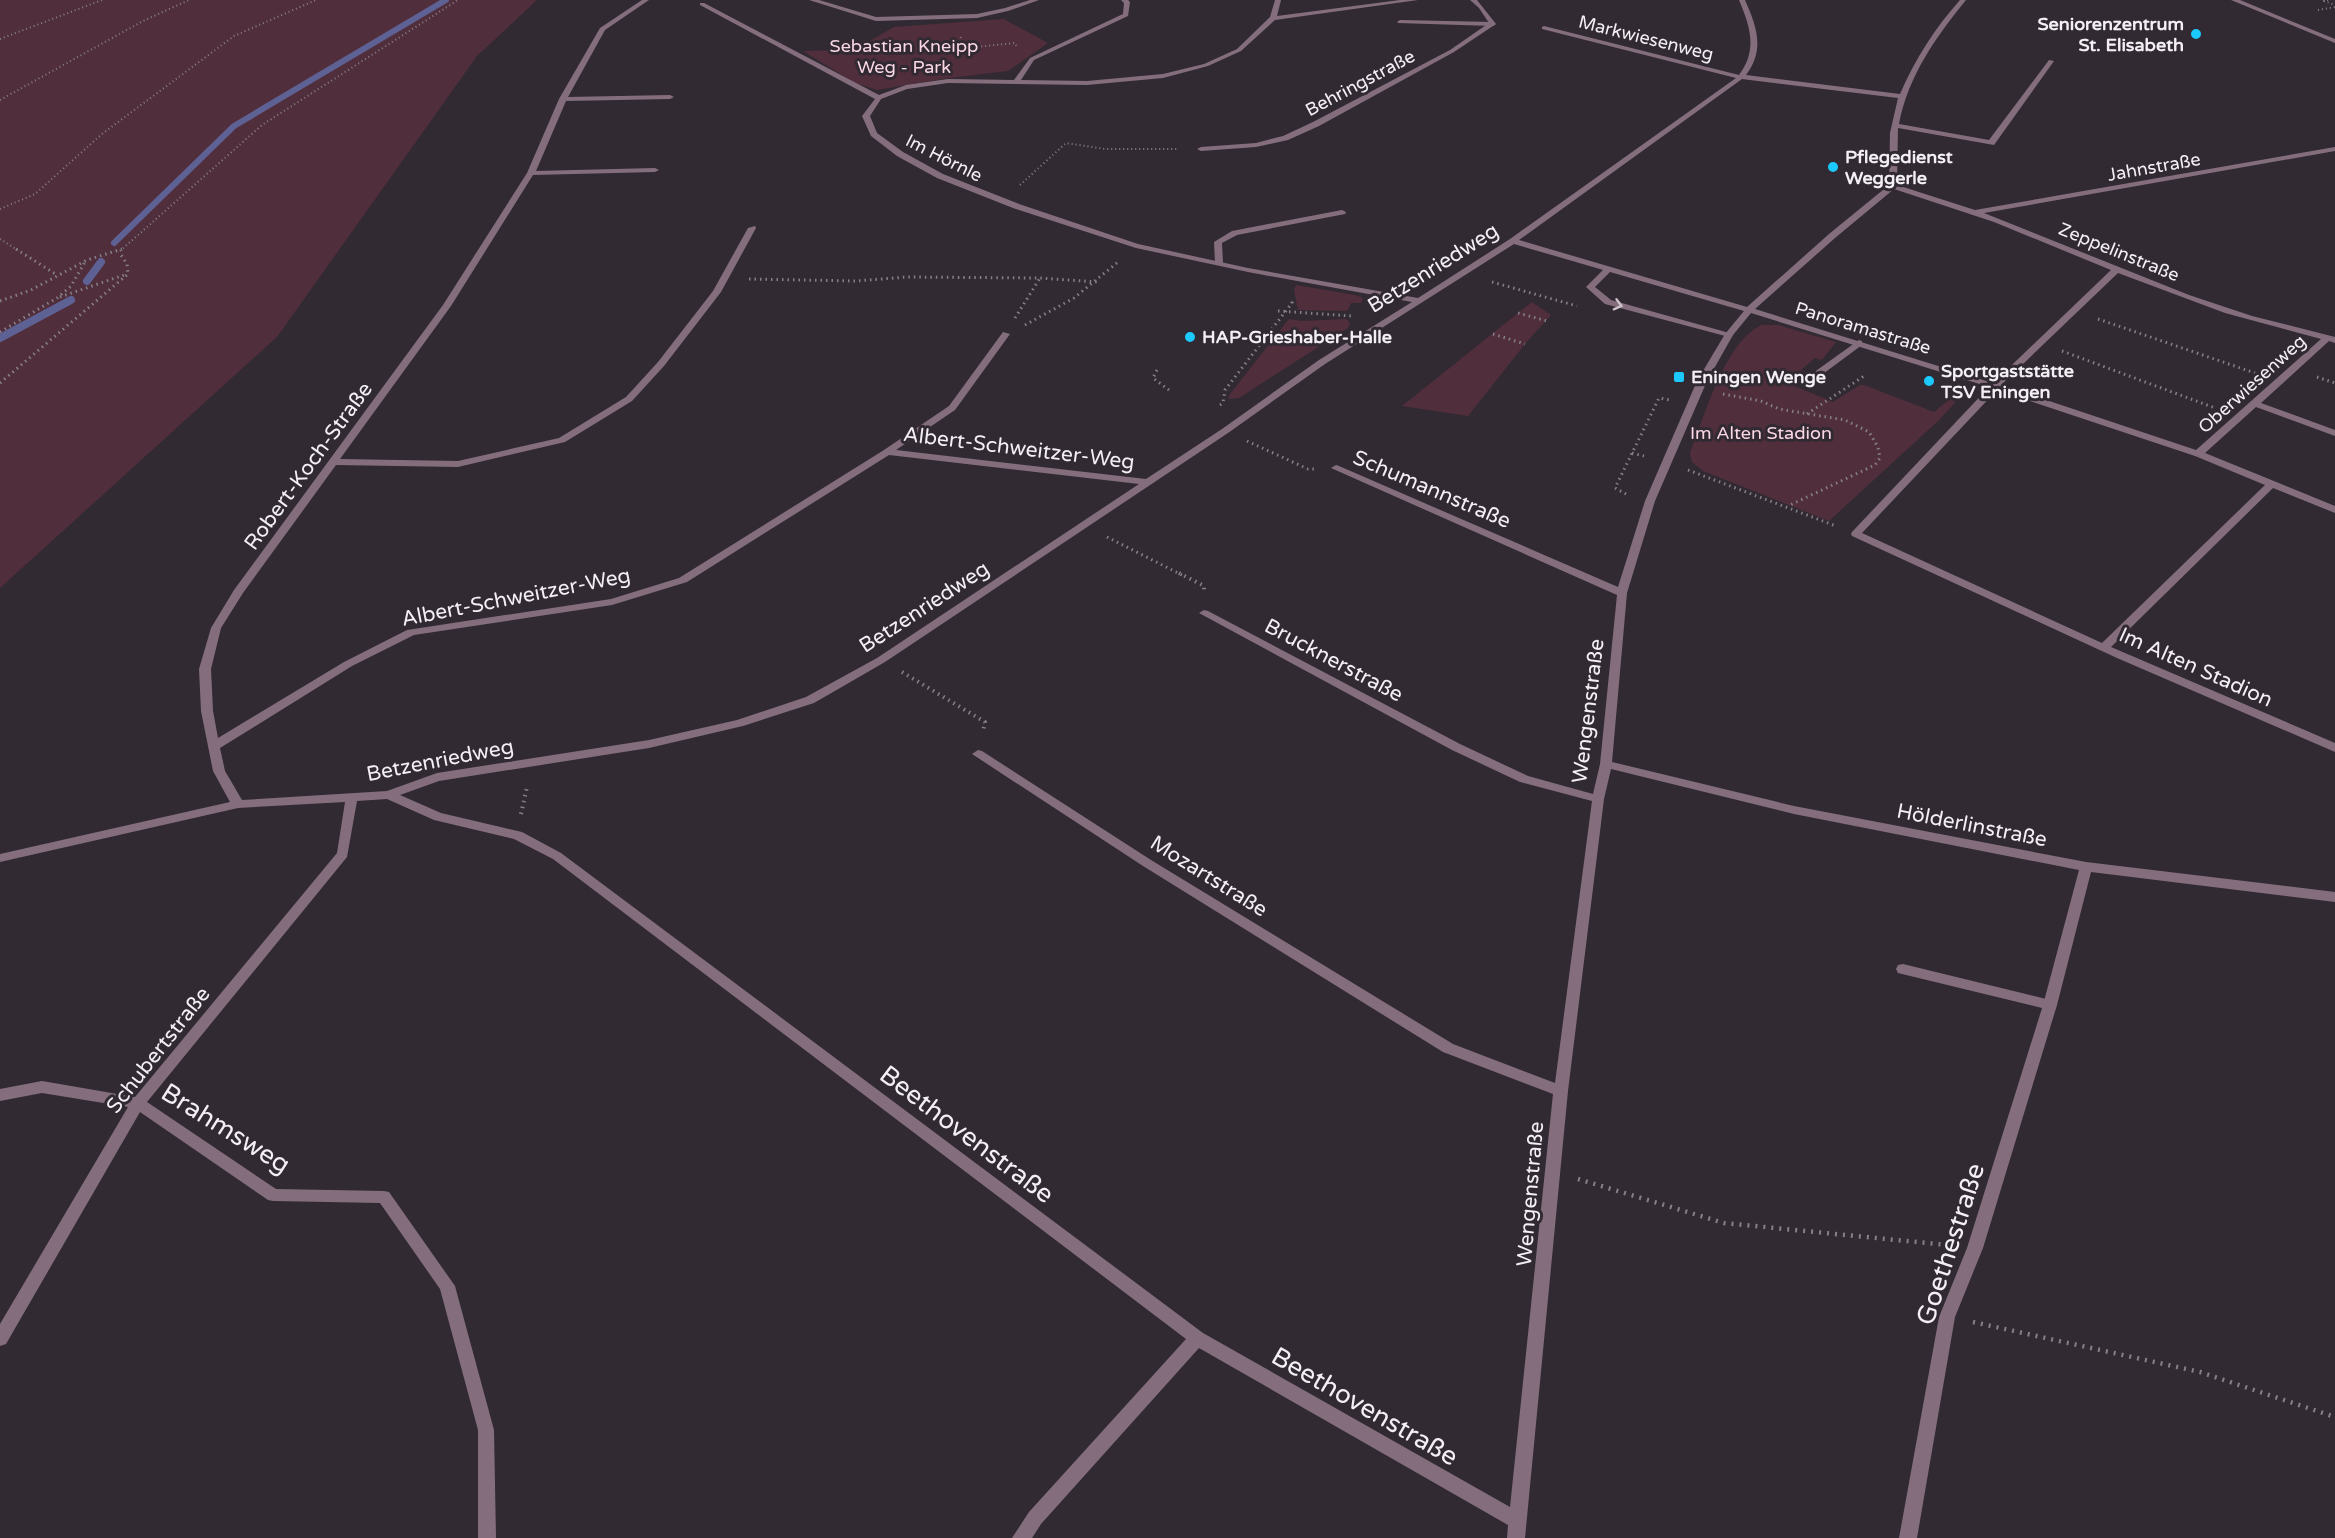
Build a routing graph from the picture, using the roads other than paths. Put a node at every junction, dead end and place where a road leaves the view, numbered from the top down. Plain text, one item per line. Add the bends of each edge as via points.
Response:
1 (646, 0) edge
2 (812, 0) edge
3 (1036, 0) edge
4 (1124, 0) edge
5 (1278, 0) edge
6 (1415, 0) edge
7 (1473, 0) edge
8 (1742, 0) edge
9 (1963, 0) edge
10 (2234, 0) edge
11 (702, 4) dead end
12 (1273, 18) junction
13 (1400, 22) dead end
14 (1493, 24) junction
15 (1544, 28) dead end
16 (2335, 41) edge
17 (2051, 61) dead end
18 (1741, 77) junction
19 (1017, 81) junction
20 (1902, 96) junction
21 (670, 97) dead end
22 (879, 98) junction
23 (563, 99) junction
24 (1895, 125) junction
25 (1201, 149) road end
26 (2335, 149) edge
27 (655, 170) dead end
28 (531, 173) junction
29 (1893, 186) junction
30 (1342, 212) dead end
31 (1977, 212) junction
32 (752, 228) dead end
33 (1512, 241) junction
34 (1219, 263) junction
35 (2117, 269) junction
36 (1608, 270) junction
37 (1417, 300) junction
38 (1749, 310) junction
39 (1005, 334) road end
40 (1730, 334) junction
41 (2332, 339) edge
42 (1859, 343) junction
43 (1809, 380) dead end
44 (1995, 386) junction
45 (2256, 404) junction
46 (2335, 433) edge
47 (887, 452) junction
48 (2198, 454) junction
49 (334, 462) junction
50 (1336, 468) road end
51 (1146, 482) junction
52 (2272, 484) junction
53 (2335, 510) edge
54 (1622, 593) junction
55 (1204, 614) road end
56 (2104, 648) junction
57 (214, 746) junction
58 (2335, 748) edge
59 (978, 754) road end
60 (1606, 764) junction
61 (388, 795) junction
62 (352, 796) junction
63 (1598, 799) junction
64 (238, 804) junction
65 (0, 858) edge
66 (2086, 867) junction
67 (2335, 897) edge
68 (1903, 969) dead end
69 (2050, 1005) junction
70 (1561, 1090) junction
71 (0, 1095) edge
72 (138, 1103) junction
73 (1197, 1338) junction
74 (0, 1339) edge
75 (1518, 1521) junction
76 (487, 1538) edge
77 (1021, 1538) edge
78 (1516, 1538) edge
79 (1908, 1538) edge

1 - 23 street, Robert-Koch-Straße via 602,29
2 - 3 street via 876,19 977,16
4 - 19 street via 1126,15 1032,59
5 - 12 street
6 - 12 street
7 - 14 street
8 - 18 street via 1756,48 1751,66
9 - 20 street via 1942,22
10 - 16 street
11 - 22 street
12 - 19 street via 1239,50 1206,65 1163,76 1087,83
13 - 14 street
14 - 25 street, Behringstraße via 1452,51 1285,138 1257,145
15 - 18 street, Markwiesenweg
17 - 24 street via 1991,143
18 - 20 street, Markwiesenweg
18 - 33 street, Betzenriedweg
19 - 22 street via 948,81 906,87
20 - 24 street
21 - 23 street
22 - 34 street, Im Hörnle via 866,116 874,134 940,176 1136,246
23 - 28 street, Robert-Koch-Straße
24 - 29 street
26 - 31 street, Jahnstraße
27 - 28 street
28 - 49 street, Robert-Koch-Straße via 447,306
29 - 31 street, Zeppelinstraße
29 - 38 street, Wengenstraße
30 - 34 street via 1224,237 1218,242
31 - 35 street, Zeppelinstraße
32 - 49 street via 717,292 629,399 562,440 458,464
33 - 36 street, Panoramastraße
33 - 37 street, Betzenriedweg
34 - 37 street, Im Hörnle
35 - 41 street, Zeppelinstraße via 2213,306
35 - 44 street
36 - 38 street, Panoramastraße
36 -> 40 street via 1590,287 1608,302
37 - 51 street, Betzenriedweg
38 - 40 street, Wengenstraße
38 - 42 street, Panoramastraße
39 - 47 street, Albert-Schweitzer-Weg via 952,408
40 - 54 street, Wengenstraße via 1691,403 1665,462
41 - 45 street, Oberwiesenweg
42 - 43 street
42 - 44 street, Panoramastraße
44 - 48 street, Panoramastraße
44 - 56 street, Im Alten Stadion via 1856,534
45 - 46 street
45 - 48 street, Oberwiesenweg
47 - 51 street, Albert-Schweitzer-Weg
47 - 57 street, Albert-Schweitzer-Weg via 683,580 612,602 411,632 348,664
48 - 52 street, Panoramastraße
49 - 57 street, Robert-Koch-Straße via 216,628 205,669
50 - 54 street, Schumannstraße
51 - 61 street, Betzenriedweg via 881,660 810,700 739,723 650,744 437,777
52 - 53 street, Panoramastraße
52 - 56 street
54 - 60 street, Wengenstraße
55 - 63 street, Brucknerstraße via 1475,756 1524,779
56 - 58 street, Im Alten Stadion
57 - 64 street, Robert-Koch-Straße via 219,771
59 - 70 street, Mozartstraße via 1448,1048
60 - 63 street, Wengenstraße
60 - 66 street, Hölderlinstraße via 1794,810
61 - 62 street, Betzenriedweg
61 - 73 street, Beethovenstraße via 438,817 518,835 557,856
62 - 64 street, Betzenriedweg
62 - 72 street, Schubertstraße via 343,854
63 - 70 street, Wengenstraße
64 - 65 street, Betzenriedweg
66 - 67 street, Hölderlinstraße
66 - 69 street, Goethestraße
68 - 69 street
69 - 79 street, Goethestraße via 1975,1248 1947,1317
70 - 75 street, Wengenstraße
71 - 72 street, Brahmsweg via 42,1087
72 - 74 street, Schubertstraße
72 - 76 street, Brahmsweg via 273,1196 384,1197 447,1286 486,1430
73 - 75 street, Beethovenstraße
73 - 77 street
75 - 78 street, Wengenstraße

